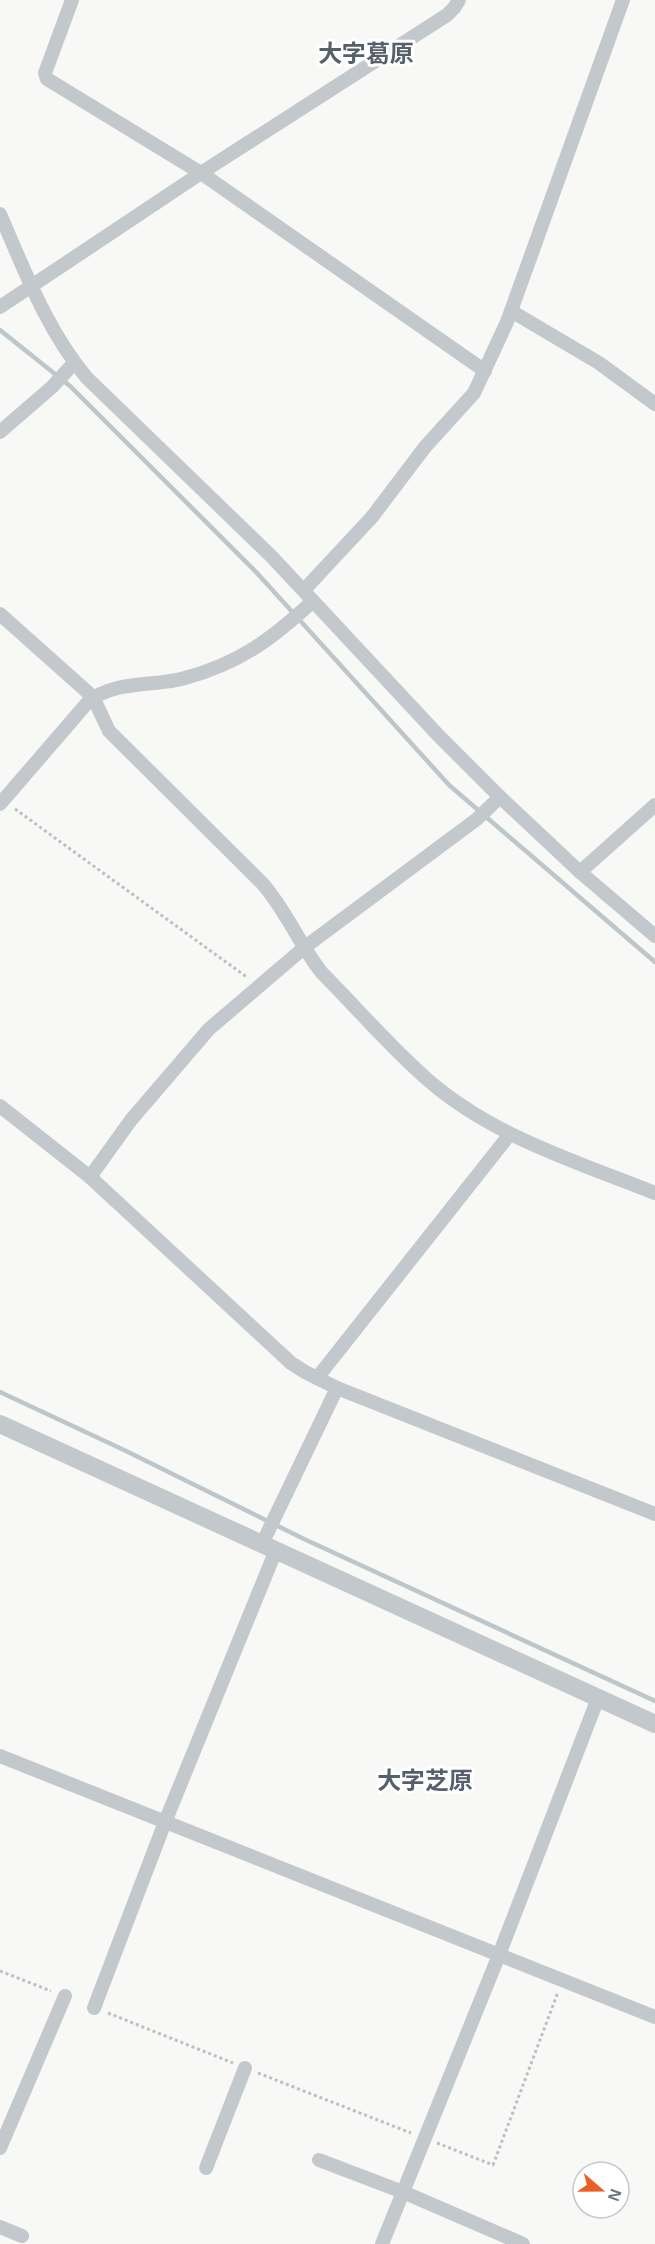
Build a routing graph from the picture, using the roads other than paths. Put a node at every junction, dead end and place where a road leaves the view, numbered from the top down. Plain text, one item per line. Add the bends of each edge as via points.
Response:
1 (72, 0) edge
2 (459, 0) edge
3 (623, 0) edge
4 (201, 173) junction
5 (0, 214) edge
6 (31, 285) junction
7 (0, 307) edge
8 (511, 311) junction
9 (71, 366) junction
10 (485, 371) junction
11 (655, 404) edge
12 (0, 432) edge
13 (307, 600) junction
14 (0, 614) edge
15 (93, 698) junction
16 (497, 800) junction
17 (2, 802) edge
18 (655, 805) edge
19 (580, 872) junction
20 (655, 936) edge
21 (305, 947) junction
22 (0, 1106) edge
23 (510, 1134) junction
24 (90, 1177) junction
25 (655, 1193) edge
26 (317, 1378) junction
27 (337, 1388) junction
28 (0, 1424) edge
29 (655, 1514) edge
30 (269, 1547) junction
31 (598, 1698) junction
32 (655, 1724) edge
33 (0, 1756) edge
34 (165, 1822) junction
35 (499, 1955) junction
36 (65, 1996) dead end
37 (94, 2008) dead end
38 (655, 2017) edge
39 (245, 2068) dead end
40 (0, 2148) edge
41 (319, 2160) dead end
42 (206, 2168) dead end
43 (403, 2192) junction
44 (0, 2227) edge
45 (22, 2236) dead end
46 (382, 2244) edge
47 (523, 2244) edge

1 - 4 street via 45,73 47,79
2 - 4 street via 447,15
3 - 8 street
4 - 6 street
4 - 10 street
5 - 6 street
6 - 7 street
6 - 9 street
8 - 10 street
8 - 11 street via 599,363
9 - 12 street
9 - 13 street
10 - 13 street via 474,393 425,447
13 - 15 street via 288,624 261,645 218,668 172,682 113,688
13 - 16 street
14 - 15 street
15 - 17 street
15 - 21 street via 109,731 262,883
16 - 19 street
16 - 21 street
18 - 19 street
19 - 20 street
21 - 23 street via 322,972 429,1080
21 - 24 street via 208,1029 131,1120
22 - 24 street
23 - 25 street
23 - 26 street
24 - 26 street via 291,1363
26 - 27 street
27 - 29 street
27 - 30 street via 272,1525
28 - 30 street
30 - 31 street
30 - 34 street
31 - 32 street
31 - 35 street
33 - 34 street
34 - 35 street
34 - 37 street
35 - 38 street
35 - 43 street
36 - 40 street
39 - 42 street
41 - 43 street
43 - 46 street
43 - 47 street
44 - 45 street

